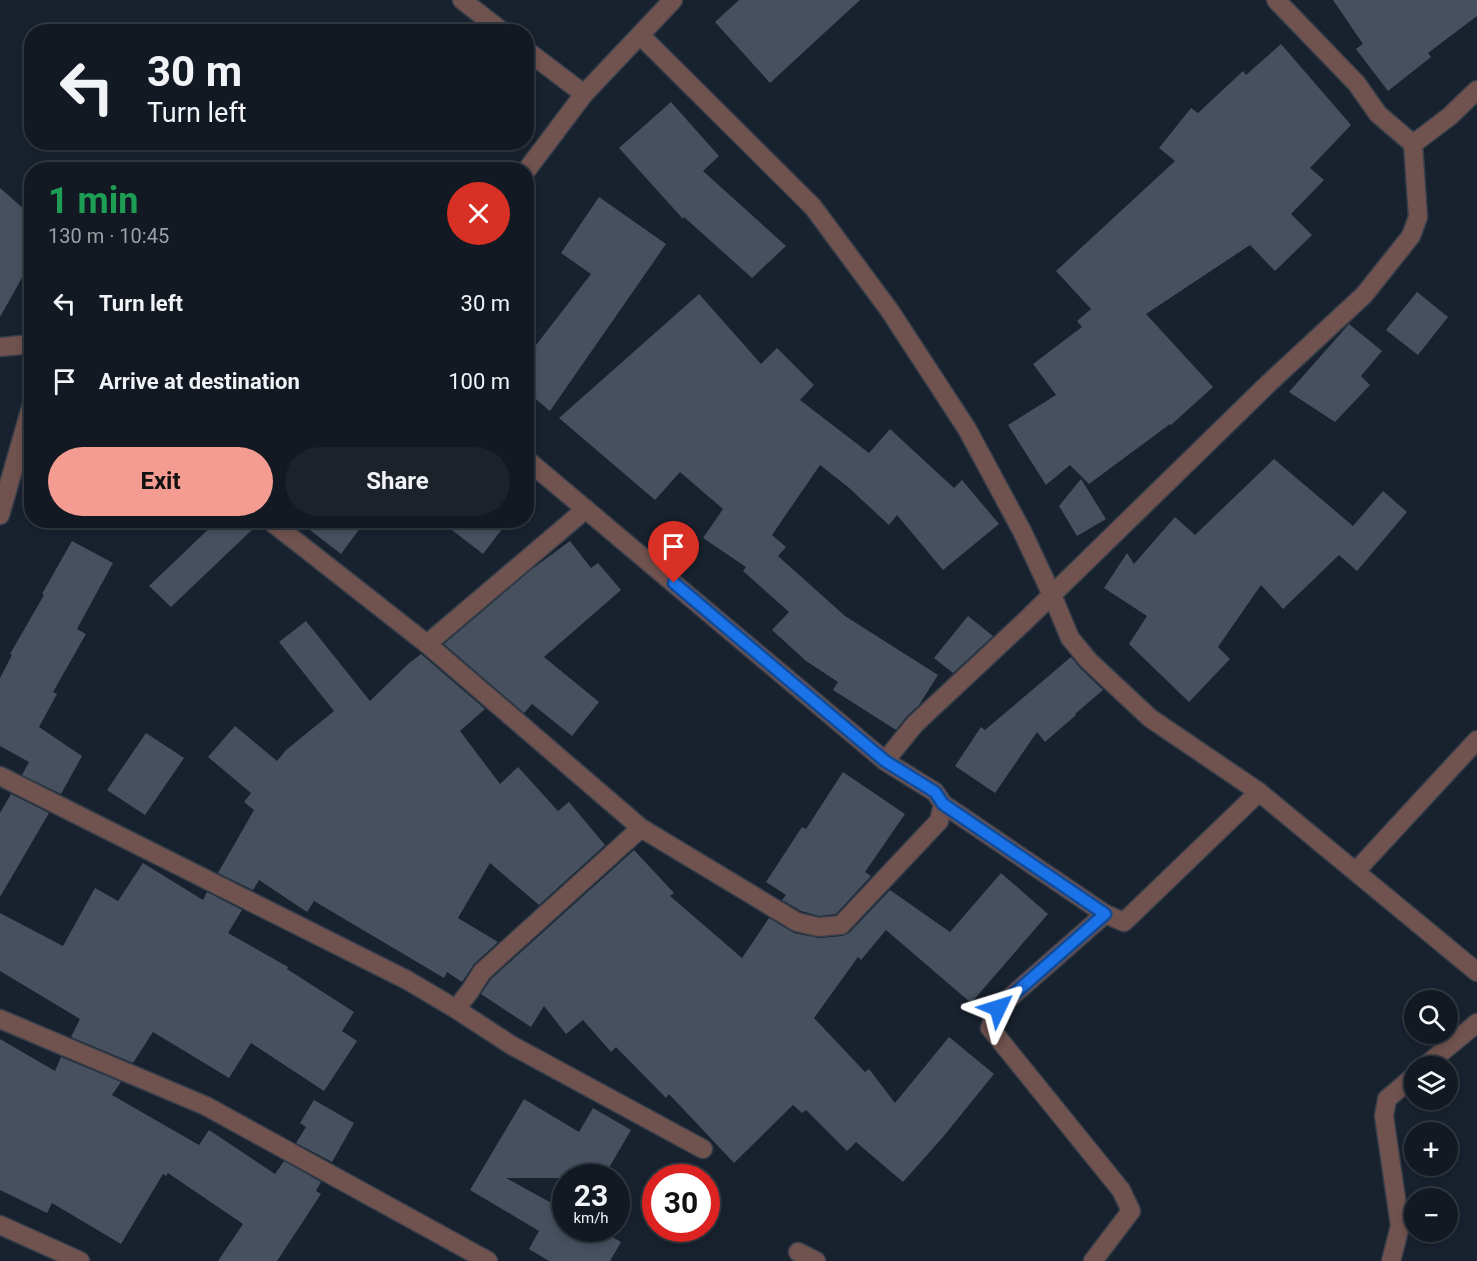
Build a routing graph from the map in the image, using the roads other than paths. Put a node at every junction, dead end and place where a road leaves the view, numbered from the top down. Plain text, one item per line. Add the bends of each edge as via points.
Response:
1 (462, 0) edge
2 (673, 0) edge
3 (1276, 0) edge
4 (493, 24) edge
5 (640, 35) junction
6 (534, 56) edge
7 (1477, 90) edge
8 (584, 94) junction
9 (1413, 144) junction
10 (533, 162) edge
11 (24, 345) edge
12 (0, 347) edge
13 (24, 432) edge
14 (534, 466) edge
15 (586, 509) junction
16 (0, 515) edge
17 (279, 528) edge
18 (1052, 595) junction
19 (427, 644) junction
20 (1477, 740) edge
21 (885, 761) junction
22 (0, 776) edge
23 (1259, 792) junction
24 (943, 804) junction
25 (641, 828) junction
26 (1356, 871) junction
27 (1105, 914) junction
28 (1477, 972) edge
29 (456, 1009) junction
30 (0, 1019) edge
31 (1477, 1023) edge
32 (1437, 1056) edge
33 (1404, 1085) edge
34 (703, 1149) dead end
35 (0, 1226) edge
36 (798, 1252) dead end
37 (80, 1261) edge
38 (488, 1261) edge
39 (816, 1261) edge
40 (1093, 1261) edge
41 (1391, 1261) edge

1 - 4 street
2 - 5 street
3 - 9 street via 1357,84 1378,114
5 - 8 street
5 - 18 street via 813,207 890,310 967,429
6 - 8 street
7 - 9 street
8 - 10 street
9 - 18 street via 1418,217 1411,236 1364,295
11 - 12 street
13 - 16 street
14 - 15 street
15 - 19 street
15 - 21 street
17 - 19 street
18 - 21 street via 915,723
18 - 23 street via 1070,638 1098,669 1150,718
19 - 25 street
20 - 26 street
21 - 24 street via 935,792
22 - 29 street
23 - 26 street
23 - 27 street via 1124,922
24 - 25 street via 939,821 841,925 818,927 797,922
24 - 27 street
25 - 29 street via 482,972
26 - 28 street
27 - 40 street via 998,1008 990,1028 1121,1190 1131,1211
29 - 34 street via 511,1045
30 - 38 street via 206,1106
31 - 32 street
33 - 41 street via 1387,1099 1384,1116 1400,1226
35 - 37 street
36 - 39 street

